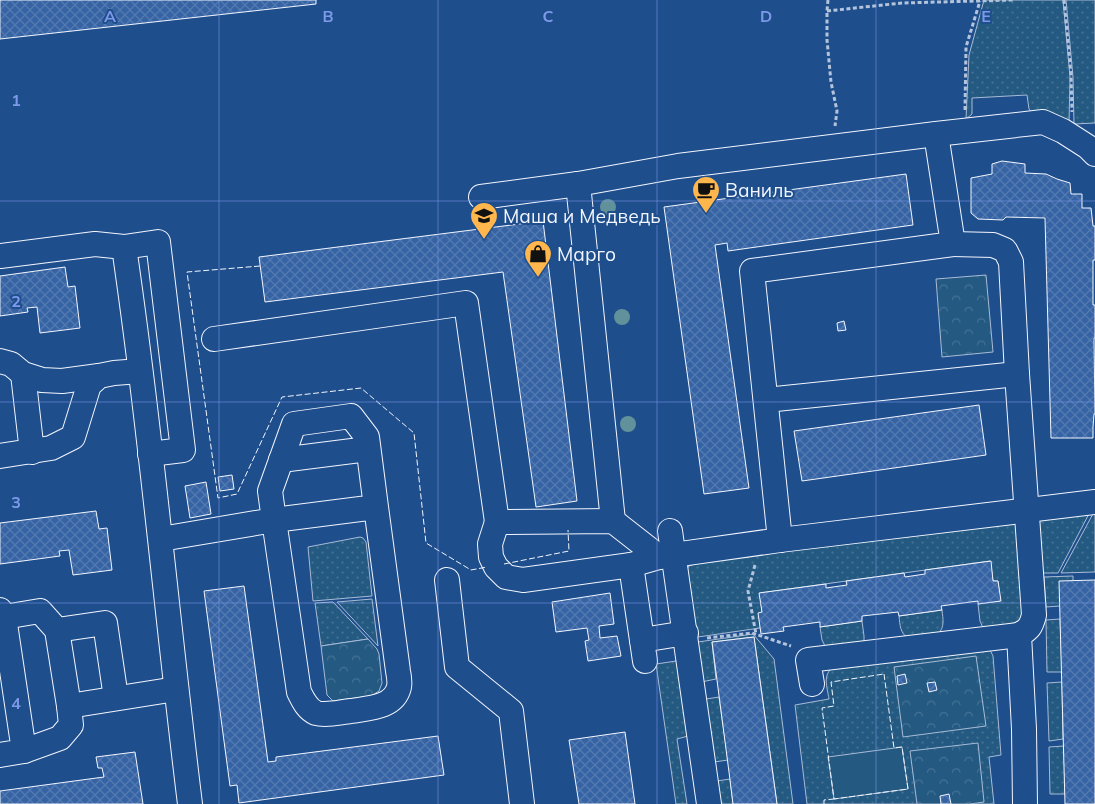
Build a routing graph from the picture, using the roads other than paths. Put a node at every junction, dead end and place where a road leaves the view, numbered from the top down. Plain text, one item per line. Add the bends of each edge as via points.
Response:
1 (936, 134) junction
2 (1095, 154) edge
3 (578, 184) junction
4 (481, 197) dead end
5 (953, 244) junction
6 (124, 247) junction
7 (0, 256) edge
8 (164, 294) junction
9 (132, 298) junction
10 (214, 339) dead end
11 (171, 346) junction
12 (139, 360) junction
13 (0, 361) edge
14 (23, 374) junction
15 (1017, 374) junction
16 (99, 376) junction
17 (177, 398) junction
18 (766, 400) junction
19 (144, 402) junction
20 (368, 449) junction
21 (32, 452) junction
22 (150, 454) junction
23 (0, 456) edge
24 (281, 460) junction
25 (1095, 502) edge
26 (376, 506) junction
27 (1026, 510) junction
28 (274, 520) junction
29 (613, 521) junction
30 (497, 522) junction
31 (670, 531) dead end
32 (161, 539) junction
33 (780, 540) junction
34 (667, 556) junction
35 (631, 565) junction
36 (447, 580) dead end
37 (2, 614) edge
38 (57, 630) junction
39 (1019, 635) junction
40 (686, 637) junction
41 (812, 684) dead end
42 (176, 689) junction
43 (116, 698) junction
44 (68, 706) junction
45 (24, 751) junction
46 (0, 755) edge
47 (190, 804) edge
48 (522, 804) edge
49 (709, 804) edge
50 (1026, 804) edge

1 - 2 lane via 1042,122 1063,131
1 - 3 lane via 678,166
1 - 5 lane
3 - 4 lane
3 - 29 lane
5 - 15 lane via 993,245 1005,250 1011,262
5 - 18 lane via 752,271
6 - 7 lane via 95,244
6 - 8 lane via 158,242
6 - 9 lane
8 - 9 lane
8 - 11 lane
9 - 12 lane
10 - 30 lane via 466,303
11 - 12 lane
11 - 17 lane
12 - 16 lane via 114,373
12 - 19 lane
13 - 14 lane via 11,364
14 - 16 lane via 42,380 62,381
14 - 21 lane
15 - 18 lane
15 - 27 lane
16 - 21 lane via 89,385 73,437 51,448
17 - 19 lane
17 - 22 lane via 183,450
18 - 33 lane
19 - 22 lane
20 - 24 lane
20 - 24 lane via 367,438 351,416 294,424
20 - 26 lane
21 - 23 lane
22 - 32 lane
24 - 28 lane via 270,491
25 - 27 lane
26 - 28 lane
26 - 28 lane via 399,686 395,695 379,706 335,713 316,713 306,705 299,692
27 - 33 lane
27 - 39 lane via 1034,615 1032,625
28 - 32 lane
29 - 30 lane
29 - 34 lane
30 - 35 lane via 490,544 492,557 496,567 506,576 522,580
31 - 34 lane
32 - 42 lane
33 - 34 lane
34 - 35 lane
34 - 40 lane
35 - 40 lane via 643,650
36 - 48 lane via 457,667 511,711
37 - 38 lane via 40,611
37 - 45 lane
38 - 43 lane via 105,623
38 - 44 lane
39 - 41 lane via 808,660
39 - 50 lane
40 - 49 lane
42 - 43 lane
42 - 47 lane
43 - 44 lane
44 - 45 lane via 71,726 60,738
45 - 46 lane

